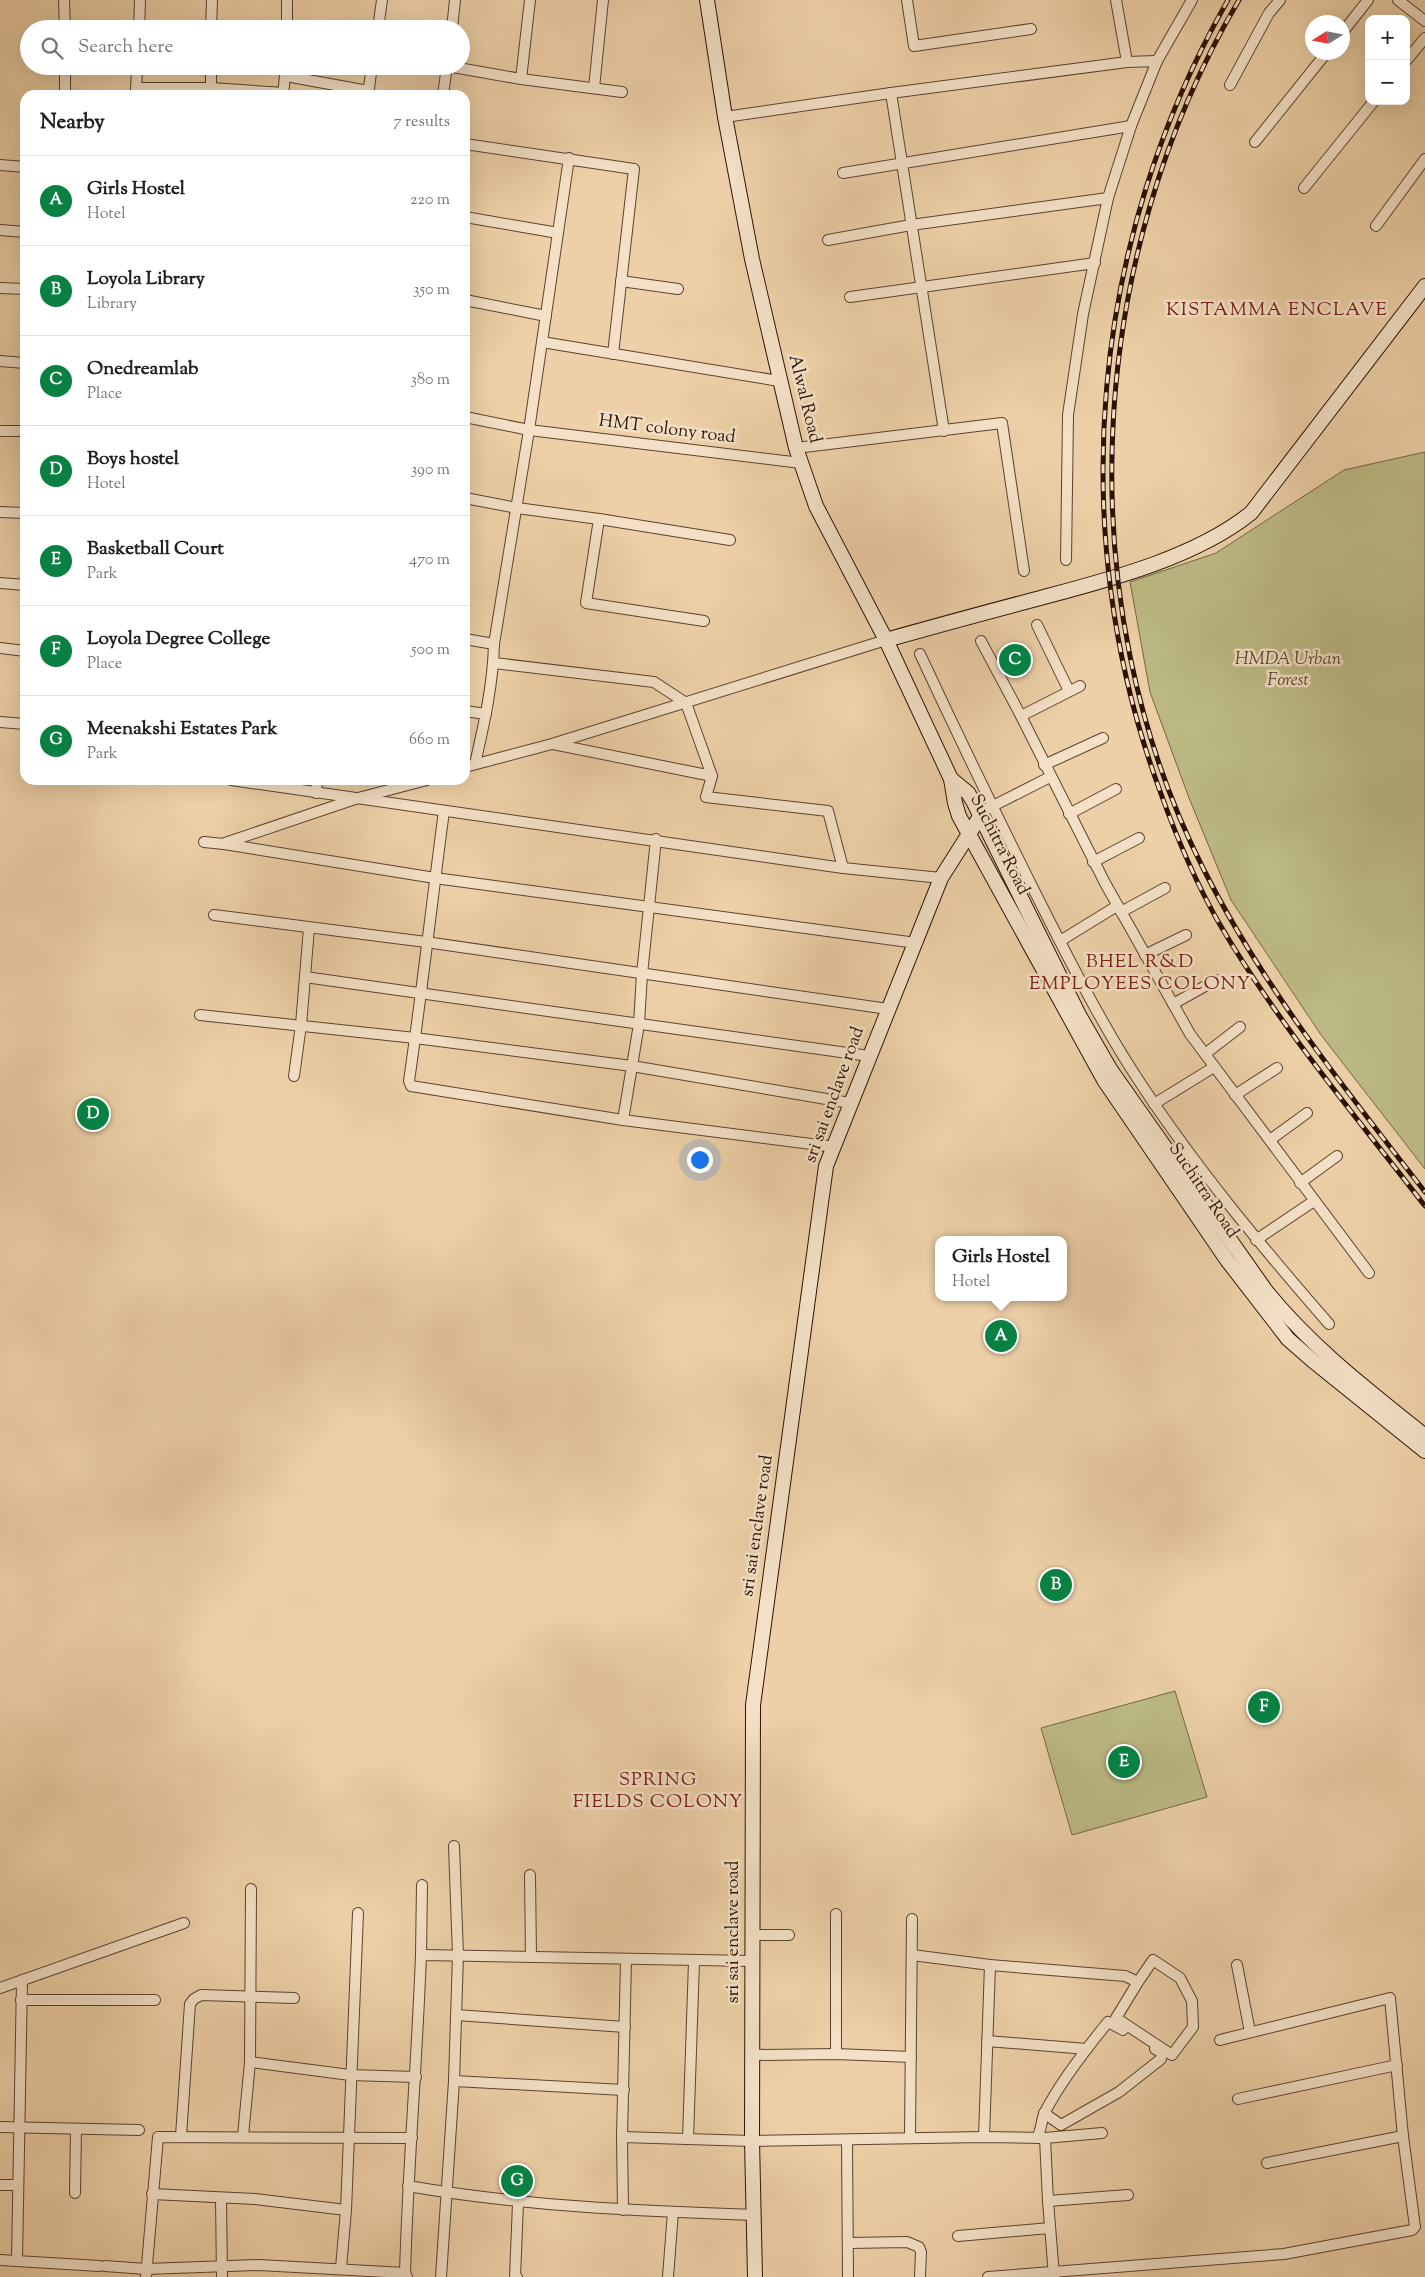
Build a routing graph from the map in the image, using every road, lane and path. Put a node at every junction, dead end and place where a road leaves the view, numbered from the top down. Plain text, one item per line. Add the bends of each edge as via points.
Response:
1 (64, 0) edge
2 (140, 0) edge
3 (212, 0) edge
4 (287, 0) edge
5 (379, 0) edge
6 (455, 0) edge
7 (530, 0) edge
8 (603, 0) edge
9 (707, 0) edge
10 (906, 0) edge
11 (1116, 0) edge
12 (1192, 0) edge
13 (1280, 0) edge
14 (1368, 0) edge
15 (1398, 0) edge
16 (64, 20) edge
17 (139, 20) edge
18 (212, 20) edge
19 (287, 20) edge
20 (378, 20) edge
21 (453, 20) edge
22 (1425, 21) edge
23 (1350, 23) edge
24 (1031, 29) dead end
25 (1425, 38) edge
26 (1321, 60) edge
27 (1407, 60) edge
28 (1157, 61) junction
29 (1126, 62) junction
30 (470, 70) edge
31 (65, 75) edge
32 (137, 75) edge
33 (211, 75) edge
34 (286, 75) edge
35 (301, 75) edge
36 (371, 75) edge
37 (446, 75) edge
38 (520, 79) junction
39 (1230, 85) dead end
40 (211, 88) junction
41 (594, 88) junction
42 (65, 90) edge
43 (136, 90) edge
44 (161, 90) edge
45 (235, 90) edge
46 (284, 90) edge
47 (357, 90) edge
48 (368, 90) edge
49 (444, 90) edge
50 (622, 92) dead end
51 (891, 92) junction
52 (1371, 105) edge
53 (725, 117) junction
54 (1131, 126) junction
55 (1255, 142) dead end
56 (470, 145) edge
57 (569, 158) junction
58 (1425, 160) edge
59 (901, 162) junction
60 (0, 165) edge
61 (20, 166) edge
62 (843, 173) dead end
63 (1304, 188) dead end
64 (1108, 198) junction
65 (470, 218) edge
66 (911, 225) junction
67 (1376, 226) dead end
68 (0, 230) edge
69 (20, 232) edge
70 (558, 233) junction
71 (828, 240) dead end
72 (1096, 263) junction
73 (621, 281) junction
74 (1425, 286) edge
75 (921, 287) junction
76 (0, 288) edge
77 (20, 289) edge
78 (678, 289) dead end
79 (850, 297) dead end
80 (470, 301) edge
81 (546, 316) junction
82 (542, 342) junction
83 (613, 354) junction
84 (0, 362) edge
85 (20, 363) edge
86 (779, 381) junction
87 (470, 418) edge
88 (530, 430) junction
89 (0, 431) edge
90 (20, 431) edge
91 (944, 431) junction
92 (796, 448) junction
93 (801, 463) junction
94 (470, 499) edge
95 (517, 508) junction
96 (0, 512) edge
97 (20, 513) edge
98 (599, 519) junction
99 (730, 540) dead end
100 (1066, 560) dead end
101 (1024, 571) dead end
102 (0, 583) edge
103 (20, 585) edge
104 (704, 621) dead end
105 (1037, 625) dead end
106 (470, 640) edge
107 (886, 640) junction
108 (981, 641) dead end
109 (494, 644) junction
110 (0, 648) edge
111 (20, 650) edge
112 (920, 654) dead end
113 (494, 663) junction
114 (1080, 686) dead end
115 (1069, 691) junction
116 (686, 703) junction
117 (470, 712) edge
118 (486, 714) junction
119 (1021, 716) junction
120 (0, 722) edge
121 (20, 724) edge
122 (1103, 738) dead end
123 (552, 744) junction
124 (470, 765) edge
125 (1044, 765) junction
126 (712, 776) junction
127 (1050, 777) junction
128 (951, 779) junction
129 (261, 785) edge
130 (317, 785) edge
131 (408, 785) edge
132 (1116, 789) dead end
133 (316, 794) junction
134 (358, 798) junction
135 (986, 810) junction
136 (444, 811) junction
137 (1069, 814) junction
138 (968, 833) junction
139 (1139, 838) dead end
140 (656, 839) junction
141 (204, 842) dead end
142 (224, 844) junction
143 (1094, 862) junction
144 (843, 868) junction
145 (435, 878) junction
146 (941, 878) junction
147 (1165, 888) dead end
148 (650, 906) junction
149 (1119, 909) junction
150 (214, 915) dead end
151 (308, 928) junction
152 (1186, 935) dead end
153 (1060, 941) junction
154 (426, 942) junction
155 (916, 943) junction
156 (1146, 955) junction
157 (642, 974) junction
158 (305, 977) junction
159 (1216, 980) dead end
160 (422, 992) junction
161 (1173, 1004) junction
162 (888, 1009) junction
163 (200, 1015) dead end
164 (639, 1024) junction
165 (301, 1025) junction
166 (1240, 1027) dead end
167 (415, 1038) junction
168 (1205, 1054) junction
169 (869, 1056) junction
170 (632, 1066) junction
171 (1214, 1067) junction
172 (1277, 1068) dead end
173 (294, 1076) dead end
174 (1235, 1095) junction
175 (850, 1103) junction
176 (1154, 1104) junction
177 (1307, 1113) dead end
178 (623, 1120) junction
179 (1270, 1140) junction
180 (834, 1147) junction
181 (1337, 1156) dead end
182 (1300, 1183) junction
183 (1314, 1201) junction
184 (1256, 1240) junction
185 (1369, 1273) dead end
186 (1329, 1324) dead end
187 (1347, 1379) junction
188 (1425, 1436) edge
189 (1425, 1451) edge
190 (454, 1846) dead end
191 (530, 1875) dead end
192 (422, 1884) dead end
193 (251, 1889) dead end
194 (358, 1913) dead end
195 (836, 1914) dead end
196 (912, 1919) dead end
197 (184, 1923) dead end
198 (789, 1934) dead end
199 (752, 1935) junction
200 (421, 1955) junction
201 (458, 1955) junction
202 (912, 1955) junction
203 (531, 1957) junction
204 (626, 1960) junction
205 (752, 1961) junction
206 (694, 1962) junction
207 (990, 1965) junction
208 (1237, 1965) dead end
209 (22, 1980) junction
210 (1138, 1982) junction
211 (0, 1988) edge
212 (251, 1996) junction
213 (294, 1998) dead end
214 (21, 2000) junction
215 (155, 2000) dead end
216 (456, 2015) junction
217 (625, 2027) junction
218 (1250, 2032) junction
219 (1220, 2040) dead end
220 (986, 2041) junction
221 (1087, 2049) junction
222 (836, 2054) junction
223 (753, 2055) junction
224 (911, 2057) junction
225 (250, 2062) junction
226 (1397, 2065) junction
227 (350, 2075) junction
228 (416, 2077) junction
229 (454, 2081) junction
230 (624, 2090) junction
231 (1238, 2100) dead end
232 (1044, 2113) junction
233 (0, 2127) edge
234 (19, 2128) junction
235 (76, 2129) junction
236 (139, 2130) dead end
237 (1102, 2133) dead end
238 (181, 2136) junction
239 (243, 2136) junction
240 (1403, 2136) junction
241 (622, 2137) junction
242 (984, 2137) junction
243 (348, 2138) junction
244 (412, 2138) junction
245 (688, 2138) junction
246 (910, 2138) junction
247 (1041, 2138) junction
248 (847, 2140) junction
249 (752, 2141) junction
250 (1267, 2163) dead end
251 (0, 2185) edge
252 (18, 2185) junction
253 (408, 2186) junction
254 (75, 2193) dead end
255 (447, 2193) junction
256 (152, 2194) junction
257 (1128, 2195) dead end
258 (221, 2198) junction
259 (1048, 2201) junction
260 (518, 2203) junction
261 (346, 2210) junction
262 (623, 2210) junction
263 (673, 2212) junction
264 (755, 2215) junction
265 (1050, 2228) junction
266 (958, 2236) dead end
267 (849, 2242) junction
268 (0, 2260) edge
269 (18, 2260) junction
270 (222, 2265) junction
271 (341, 2268) junction
272 (146, 2273) edge
273 (1053, 2274) edge
274 (406, 2275) edge
275 (222, 2277) edge
276 (441, 2277) edge
277 (517, 2277) edge
278 (668, 2277) edge
279 (756, 2277) edge
280 (848, 2277) edge
281 (920, 2277) edge
282 (988, 2277) edge

1 - 16 street
2 - 17 street
3 - 18 street
4 - 19 street
5 - 20 street
6 - 21 street
7 - 38 street
8 - 41 street
9 - 53 main road, Alwal Road
10 - 24 street via 914,46
11 - 29 street
12 - 28 street
13 - 39 street via 1269,13
14 - 23 street
15 - 22 street
25 - 27 street
26 - 55 street
28 - 29 street
28 - 54 street
29 - 51 street
30 - 38 street
31 - 42 street
32 - 43 street
33 - 40 street
34 - 46 street
35 - 47 street
36 - 48 street
37 - 49 street
38 - 41 street
40 - 44 street
40 - 45 street
41 - 50 street
51 - 53 street
51 - 59 street
52 - 63 street
53 - 86 main road, Alwal Road
54 - 59 street
54 - 64 street
56 - 57 street
57 - 70 street
57 - 73 street via 634,169
58 - 67 street
59 - 62 street
59 - 66 street
60 - 61 street
64 - 66 street
64 - 72 street
65 - 70 street
66 - 71 street
66 - 75 street
68 - 69 street
70 - 81 street
72 - 75 street
72 - 100 street via 1083,314 1068,415
73 - 78 street
73 - 83 street
74 - 107 main road via 1251,513 1233,528 1204,543 1117,577
75 - 79 street
75 - 91 street
76 - 77 street
80 - 81 street
81 - 82 street
82 - 83 street
82 - 88 street
83 - 86 street
84 - 85 street
86 - 92 main road, Alwal Road
87 - 88 street, HMT colony road
88 - 93 street, HMT colony road
88 - 95 street
89 - 90 street
91 - 92 street
91 - 101 street via 1002,423
92 - 93 main road, Alwal Road
93 - 107 main road, Alwal Road via 816,506
94 - 95 street
95 - 98 street
95 - 109 street
96 - 97 street
98 - 99 street
98 - 104 street via 586,603
102 - 103 street
105 - 115 street
106 - 109 street
107 - 116 street
107 - 128 main road, Alwal Road
108 - 119 street
109 - 113 street
110 - 111 street
112 - 135 street
113 - 116 street via 654,682
113 - 118 street
114 - 115 street
115 - 119 street
116 - 123 street
116 - 126 street
117 - 118 street
118 - 124 street
119 - 125 street
120 - 121 street
122 - 125 street
123 - 124 street
123 - 126 street
125 - 127 street
126 - 144 street via 706,797 828,811
127 - 135 street
127 - 137 street
128 - 135 main road, Suchitra Road
128 - 138 main road, Suchitra Road via 954,803
129 - 133 street
130 - 133 street
131 - 134 street
132 - 137 street
133 - 134 street
134 - 136 street
134 - 142 street
135 - 138 main road, sri sai enclave road
135 - 153 street
135 - 187 main road, Suchitra Road via 1079,1015 1110,1069 1277,1304
136 - 140 street
136 - 145 street
137 - 143 street
138 - 146 main road, sri sai enclave road
138 - 187 main road, Suchitra Road via 1104,1080 1227,1260 1294,1344
139 - 143 street
140 - 144 street
140 - 148 street
141 - 142 street
142 - 145 street
143 - 149 street
144 - 146 street
145 - 148 street
145 - 154 street
146 - 155 main road, sri sai enclave road
147 - 149 street
148 - 155 street
148 - 157 street
149 - 153 street
149 - 156 street
150 - 151 street
151 - 154 street
151 - 158 street
152 - 156 street
153 - 176 street via 1095,1007
154 - 157 street
154 - 160 street
155 - 162 main road, sri sai enclave road
156 - 161 street
157 - 162 street
157 - 164 street
158 - 160 street
158 - 165 street
159 - 161 street
160 - 164 street
160 - 167 street
161 - 168 street
162 - 169 main road, sri sai enclave road
163 - 165 street
164 - 169 street
164 - 170 street
165 - 167 street
165 - 173 street
166 - 168 street
167 - 170 street
167 - 178 street via 411,1086
168 - 171 street
169 - 175 main road, sri sai enclave road
170 - 175 street
170 - 178 street
171 - 174 street
171 - 176 street
172 - 174 street
174 - 179 street
175 - 180 main road, sri sai enclave road
176 - 184 street
177 - 179 street
178 - 180 street
179 - 182 street
180 - 199 main road, sri sai enclave road via 826,1166 753,1706
181 - 182 street
182 - 183 street
183 - 184 street
183 - 185 street
184 - 186 street
187 - 188 main road, Suchitra Road
187 - 189 main road, Suchitra Road
190 - 201 street
191 - 203 street
192 - 200 street
193 - 212 street
194 - 227 street
195 - 222 street
196 - 202 street
197 - 209 street
198 - 199 street
199 - 205 main road, sri sai enclave road
200 - 201 street
200 - 228 street
201 - 203 street
201 - 216 street
202 - 207 street
202 - 224 street
203 - 204 street
204 - 206 street
204 - 217 street
205 - 206 street
205 - 223 main road, sri sai enclave road
206 - 245 street
207 - 210 street via 1125,1976
207 - 220 street
208 - 218 street
209 - 211 street
209 - 214 street
210 - 210 street via 1116,2018 1172,2055 1193,2026 1192,2001 1180,1978 1153,1960
212 - 213 street
212 - 225 street
212 - 238 street via 201,1995 190,2004
214 - 215 street
214 - 234 street
216 - 217 street
216 - 229 street
217 - 230 street
218 - 219 street
218 - 226 street via 1390,1998
220 - 221 street
220 - 242 street
221 - 232 street
221 - 232 street via 1108,2022 1163,2056 1119,2092 1061,2125
222 - 223 street
222 - 224 street
223 - 249 main road, sri sai enclave road
224 - 246 street
225 - 227 street
225 - 239 street
226 - 231 street
226 - 240 street
227 - 228 street
227 - 243 street
228 - 244 street
229 - 230 street
229 - 255 street
230 - 241 street
232 - 247 street
233 - 234 street
234 - 235 street
234 - 252 street
235 - 236 street
235 - 254 street
237 - 247 street
238 - 239 street
238 - 256 street via 158,2137
239 - 243 street
240 - 250 street
240 - 273 street via 1415,2224 1412,2230 1284,2254
241 - 245 street
241 - 262 street
242 - 246 street
242 - 247 street
243 - 244 street
243 - 261 street
244 - 253 street
245 - 249 street
246 - 248 street
247 - 259 street
248 - 249 street
248 - 267 street
249 - 264 main road, sri sai enclave road
251 - 252 street
252 - 269 street
253 - 255 street
253 - 274 street
255 - 260 street
255 - 276 street
256 - 258 street
256 - 272 street
257 - 259 street
258 - 261 street
258 - 270 street
259 - 265 street
260 - 262 street
260 - 277 street
261 - 271 street
262 - 263 street
263 - 264 street
263 - 278 street
264 - 279 main road, sri sai enclave road
265 - 266 street
265 - 273 street
267 - 280 street
267 - 281 street via 914,2244 921,2252
268 - 269 street
269 - 272 street via 102,2266
270 - 271 street
270 - 272 street
270 - 275 street
271 - 274 street
273 - 282 street

